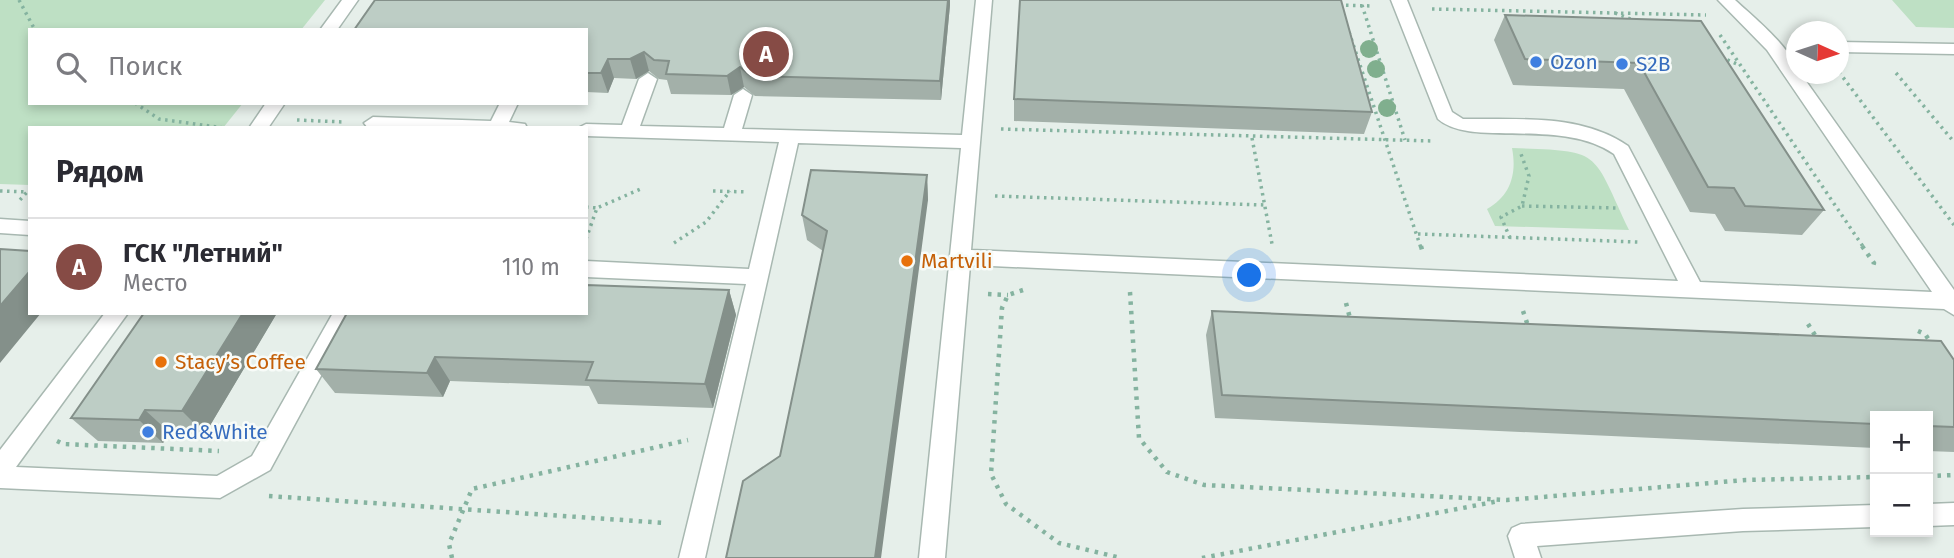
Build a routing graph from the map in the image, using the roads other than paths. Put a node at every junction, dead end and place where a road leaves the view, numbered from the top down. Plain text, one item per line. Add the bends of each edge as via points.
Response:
1 (350, 0) edge
2 (984, 0) edge
3 (1726, 0) edge
4 (1400, 3) edge
5 (329, 28) edge
6 (1773, 46) junction
7 (1786, 46) edge
8 (1849, 47) edge
9 (1954, 49) edge
10 (648, 79) edge
11 (743, 95) edge
12 (508, 105) edge
13 (373, 123) road end
14 (429, 126) edge
15 (498, 126) edge
16 (588, 130) edge
17 (629, 131) junction
18 (731, 134) junction
19 (790, 136) junction
20 (971, 142) junction
21 (0, 226) edge
22 (28, 228) edge
23 (962, 257) junction
24 (588, 269) edge
25 (758, 277) junction
26 (1693, 289) junction
27 (1952, 304) edge
28 (115, 315) edge
29 (343, 315) edge
30 (0, 468) edge
31 (0, 477) edge
32 (1954, 514) edge
33 (1933, 515) edge
34 (1870, 516) edge
35 (692, 558) edge
36 (932, 558) edge
37 (1528, 558) edge

1 - 5 street
2 - 20 street
3 - 6 street
4 - 26 street via 1444,115 1453,123 1583,131 1610,140 1621,150
6 - 7 street
6 - 27 street
8 - 9 street
10 - 17 street
11 - 18 street
12 - 15 street
13 - 14 street
16 - 17 street
17 - 18 street
18 - 19 street
19 - 20 street
19 - 25 street
20 - 23 street
21 - 22 street
23 - 26 street
23 - 36 street
24 - 25 street
25 - 35 street
26 - 27 street
28 - 30 street
29 - 31 street via 261,463 220,487
32 - 33 street
34 - 37 street via 1743,520 1521,537

